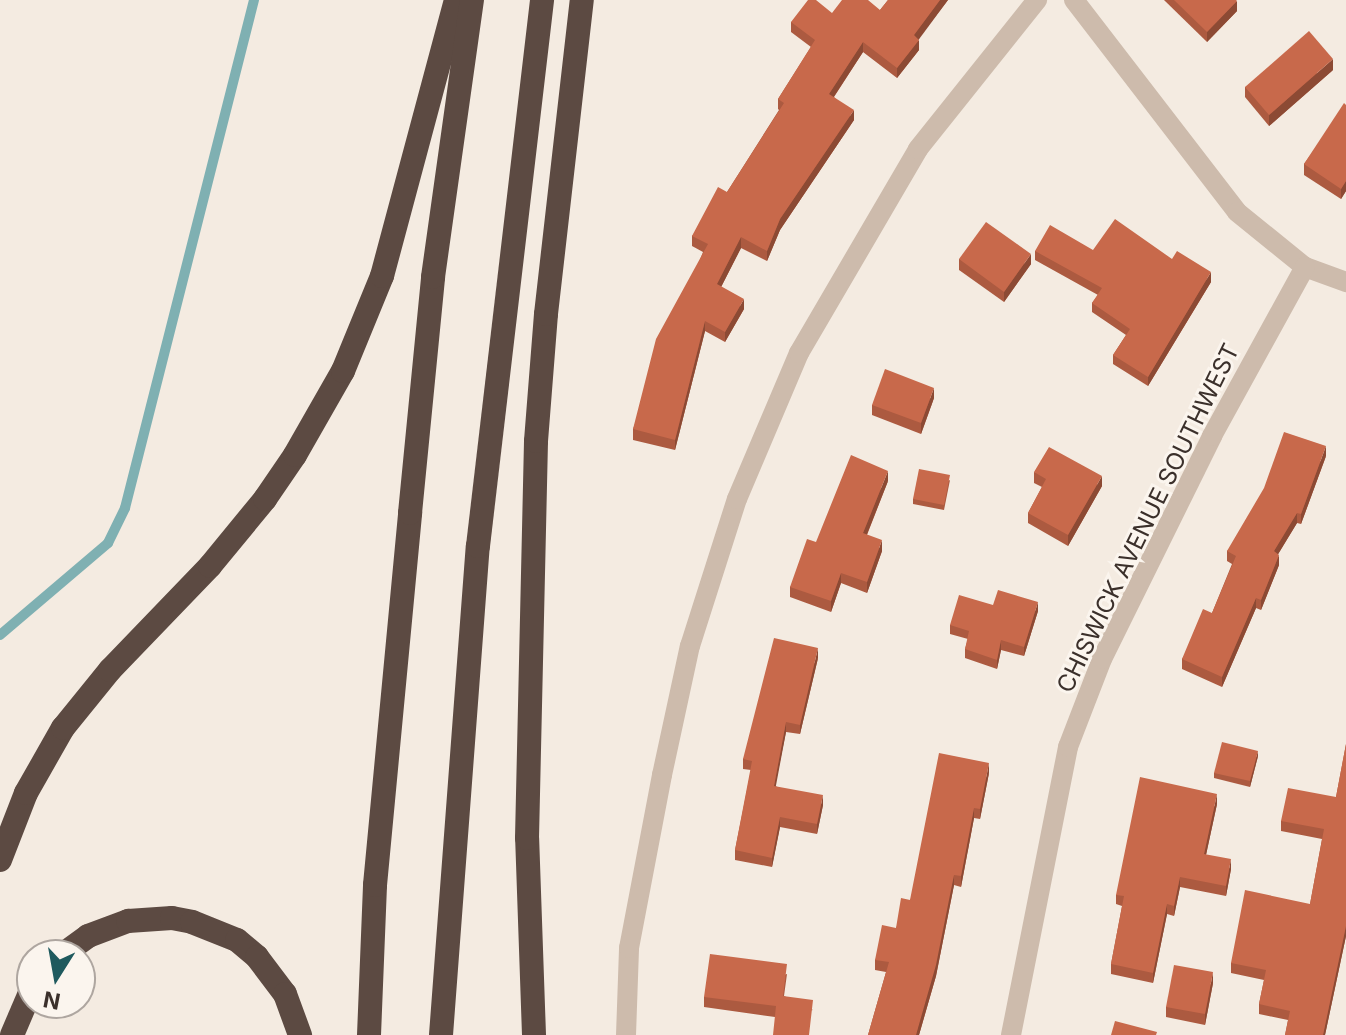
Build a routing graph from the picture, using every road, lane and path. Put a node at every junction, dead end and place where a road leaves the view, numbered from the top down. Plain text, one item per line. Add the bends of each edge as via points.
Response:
1 (456, 0) edge
2 (472, 0) edge
3 (542, 0) edge
4 (582, 0) edge
5 (1037, 0) edge
6 (1074, 0) edge
7 (1305, 267) junction
8 (1346, 282) edge
9 (0, 860) edge
10 (84, 939) edge
11 (300, 1035) edge
12 (369, 1035) edge
13 (441, 1035) edge
14 (534, 1035) edge
15 (626, 1035) edge
16 (1011, 1035) edge

1 - 9 highway via 382,276 343,371 265,499 63,728 26,793
2 - 12 highway via 433,277 411,498 375,885
3 - 13 highway via 478,546
4 - 14 highway via 536,441 527,838
5 - 15 street via 918,149 799,353 737,499 690,646 662,775 629,948
6 - 7 street via 1237,212
7 - 8 street
7 - 16 street, CHISWICK AVENUE SOUTHWEST via 1212,436 1102,659 1074,732
10 - 11 highway via 128,921 172,918 237,940 285,994

